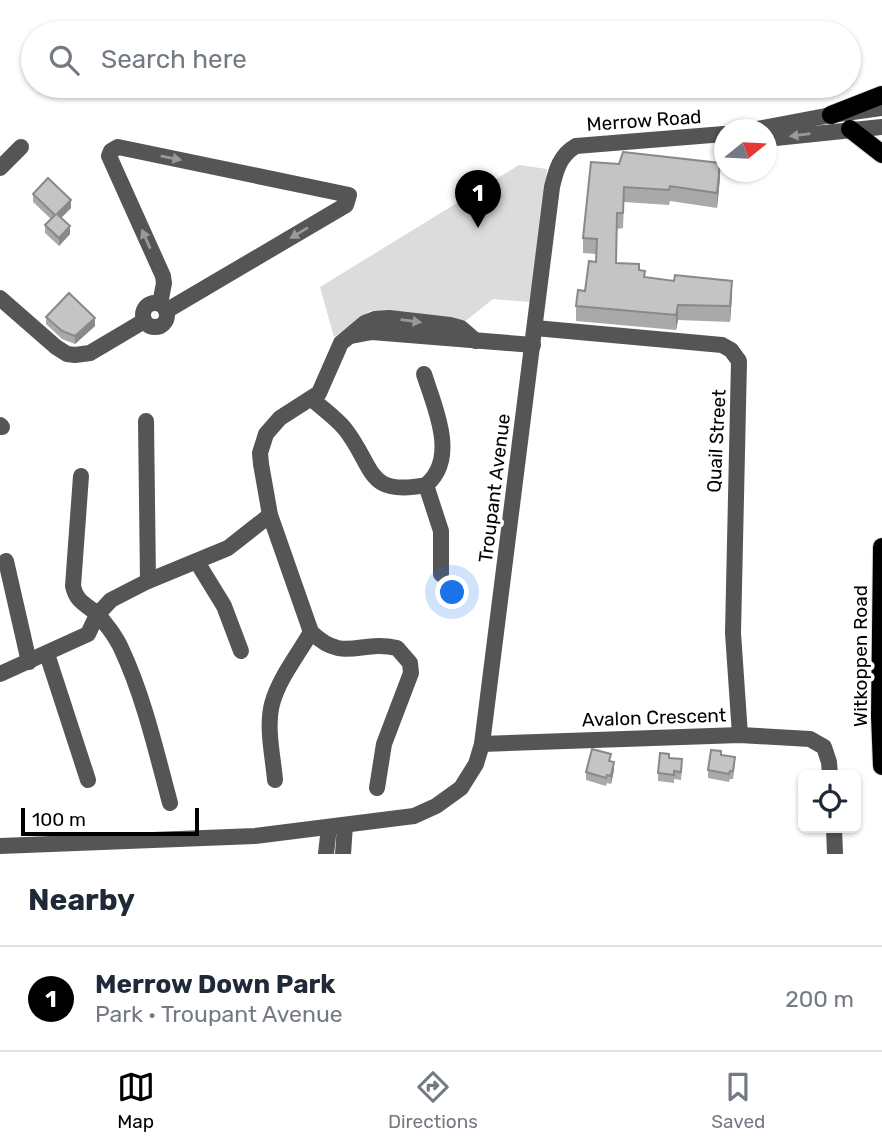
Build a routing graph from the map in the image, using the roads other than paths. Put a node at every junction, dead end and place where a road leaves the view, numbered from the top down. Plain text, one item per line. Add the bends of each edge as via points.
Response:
1 (882, 95) edge
2 (882, 108) edge
3 (831, 115) junction
4 (777, 125) edge
5 (882, 127) edge
6 (850, 129) junction
7 (714, 137) edge
8 (777, 138) edge
9 (576, 146) joint
10 (21, 147) dead end
11 (882, 154) edge
12 (0, 168) edge
13 (0, 298) edge
14 (163, 307) junction
15 (535, 328) junction
16 (533, 345) junction
17 (424, 374) dead end
18 (312, 399) junction
19 (146, 421) dead end
20 (81, 476) dead end
21 (426, 485) junction
22 (270, 515) junction
23 (882, 547) edge
24 (6, 561) dead end
25 (197, 562) junction
26 (441, 574) dead end
27 (148, 581) junction
28 (97, 615) junction
29 (311, 632) junction
30 (242, 651) dead end
31 (47, 654) junction
32 (29, 662) junction
33 (0, 674) edge
34 (740, 735) junction
35 (482, 744) junction
36 (882, 766) edge
37 (830, 770) edge
38 (88, 780) dead end
39 (275, 780) dead end
40 (377, 788) dead end
41 (170, 803) dead end
42 (337, 826) junction
43 (834, 833) edge
44 (255, 836) junction
45 (0, 846) edge
46 (40, 849) edge
47 (255, 854) edge
48 (326, 854) edge
49 (343, 854) edge
50 (835, 854) edge

1 - 3 main road
2 - 3 street
3 - 4 street
5 - 6 street
6 -> 8 street
6 - 11 main road
7 - 9 street, Merrow Road
9 - 15 street, Troupant Avenue via 560,160 552,187
10 - 12 street
13 - 14 street via 57,347 75,355 90,353 144,321 146,306 154,302
14 -> 14 street via 163,276 109,156 114,148 348,195 346,205
15 - 16 street, Troupant Avenue
15 - 34 street, Quail Street via 722,345 740,361 733,633
16 - 18 street via 476,341 450,325 375,319 341,343
16 - 35 street, Troupant Avenue
17 - 21 street via 442,436 437,472
18 - 21 street via 346,430 377,481 398,489
18 - 22 street via 280,418 263,440 261,464
19 - 27 street
20 - 28 street via 73,586 80,602
21 - 26 street via 441,531
22 - 25 street via 232,545
22 - 29 street
23 - 36 main road, Witkoppen Road
24 - 32 street
25 - 27 street
25 - 30 street via 224,606
27 - 28 street via 111,600
28 - 31 street via 88,634
28 - 41 street via 118,642 130,671
29 - 39 street via 271,706
29 - 40 street via 338,649 397,649 410,663 411,673 384,744
31 - 32 street
31 - 38 street
32 - 33 street
34 - 35 street, Avalon Crescent
34 - 37 street, Avalon Crescent via 810,739 824,747
35 - 42 street, Troupant Avenue via 461,788 436,806 414,816
42 - 44 street, Troupant Avenue
42 - 48 street
42 - 49 street
43 - 50 street
44 - 46 street, Troupant Avenue
44 - 47 street
45 - 46 street, Troupant Avenue

